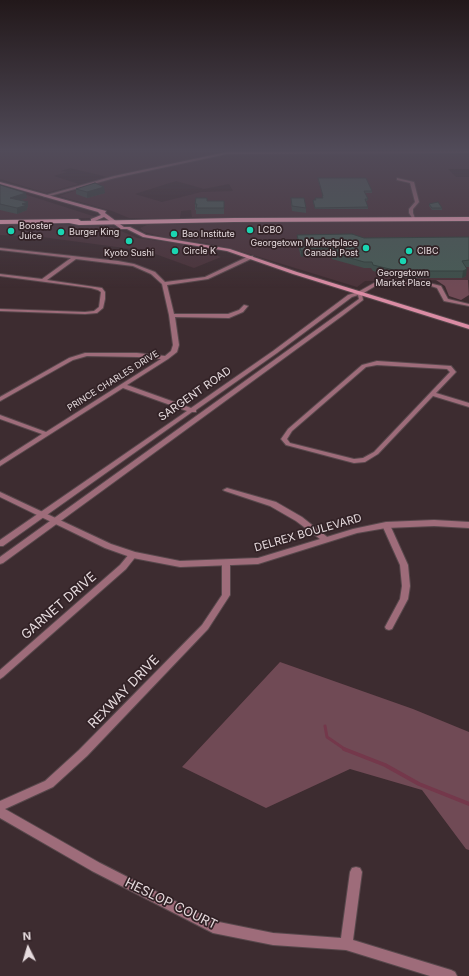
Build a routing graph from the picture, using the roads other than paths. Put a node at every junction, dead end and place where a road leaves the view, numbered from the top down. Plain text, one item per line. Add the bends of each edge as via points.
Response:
1 (47, 197) edge
2 (416, 197) edge
3 (102, 213) junction
4 (414, 219) junction
5 (469, 219) edge
6 (93, 220) junction
7 (160, 221) junction
8 (0, 222) edge
9 (71, 222) junction
10 (122, 224) junction
11 (0, 249) edge
12 (75, 257) junction
13 (249, 259) junction
14 (0, 275) edge
15 (44, 280) junction
16 (164, 284) junction
17 (360, 294) junction
18 (468, 303) edge
19 (246, 306) dead end
20 (0, 310) edge
21 (329, 312) junction
22 (172, 315) junction
23 (340, 315) junction
24 (469, 327) edge
25 (275, 352) junction
26 (286, 354) junction
27 (166, 358) junction
28 (124, 386) junction
29 (432, 394) junction
30 (0, 399) edge
31 (469, 405) edge
32 (192, 410) junction
33 (202, 414) junction
34 (0, 416) edge
35 (47, 434) junction
36 (128, 455) junction
37 (141, 459) junction
38 (0, 464) edge
39 (227, 490) dead end
40 (0, 494) edge
41 (42, 515) junction
42 (56, 522) junction
43 (386, 525) junction
44 (469, 525) edge
45 (327, 540) junction
46 (0, 544) edge
47 (133, 555) junction
48 (0, 562) edge
49 (226, 563) junction
50 (390, 627) dead end
51 (0, 675) edge
52 (0, 806) edge
53 (0, 812) edge
54 (356, 872) dead end
55 (346, 944) junction
56 (451, 976) edge

1 - 3 main road
2 - 4 street
3 - 6 main road
3 - 10 main road
3 - 10 main road via 108,212
4 - 5 main road
4 - 7 main road
6 - 9 main road
6 - 10 main road
7 - 10 main road
7 - 10 main road
8 - 9 main road
9 - 10 main road
10 - 13 main road via 145,236 222,249 226,253
11 - 12 street
12 - 15 street
12 - 16 street via 134,265 153,273
13 - 16 street via 206,278
13 - 17 main road
14 - 15 street
15 - 20 street via 100,289 104,300 101,308 95,312 85,313
16 - 22 street, PRINCE CHARLES DRIVE
17 - 18 street via 376,284 425,283 440,287 446,300
17 - 21 street, SARGENT ROAD via 350,296
17 - 23 street, SARGENT ROAD via 361,299
17 - 24 main road
19 - 22 street via 229,316
21 - 23 street
21 - 25 street, SARGENT ROAD
22 - 27 street, PRINCE CHARLES DRIVE via 176,346 174,352
23 - 26 street, SARGENT ROAD
25 - 26 street
25 - 32 street, SARGENT ROAD
26 - 33 street, SARGENT ROAD
27 - 28 street, PRINCE CHARLES DRIVE
27 - 30 street via 86,354 71,359
28 - 32 street
28 - 35 street, PRINCE CHARLES DRIVE
29 - 29 street via 454,372 449,368 377,363 364,366 290,430 284,439 288,444 312,451 354,461 365,460 376,453
29 - 31 street
32 - 33 street
32 - 36 street, SARGENT ROAD
33 - 37 street, SARGENT ROAD
34 - 35 street
35 - 38 street, PRINCE CHARLES DRIVE
36 - 37 street
36 - 41 street, SARGENT ROAD
37 - 42 street, SARGENT ROAD
39 - 45 street via 273,504
40 - 41 street, DELREX BOULEVARD
41 - 42 street, DELREX BOULEVARD
41 - 46 street, SARGENT ROAD
42 - 47 street, DELREX BOULEVARD
42 - 48 street, SARGENT ROAD
43 - 44 street, DELREX BOULEVARD
43 - 45 street, DELREX BOULEVARD
43 - 50 street via 404,565 406,586 404,599
45 - 49 street, DELREX BOULEVARD via 258,561
47 - 49 street, DELREX BOULEVARD via 180,564
47 - 51 street, GARNET DRIVE via 124,567
49 - 52 street, REXWAY DRIVE via 226,595 205,627 83,753 49,784
53 - 55 street, HESLOP COURT via 96,867 213,927 273,938
54 - 55 street
55 - 56 street, HESLOP COURT

